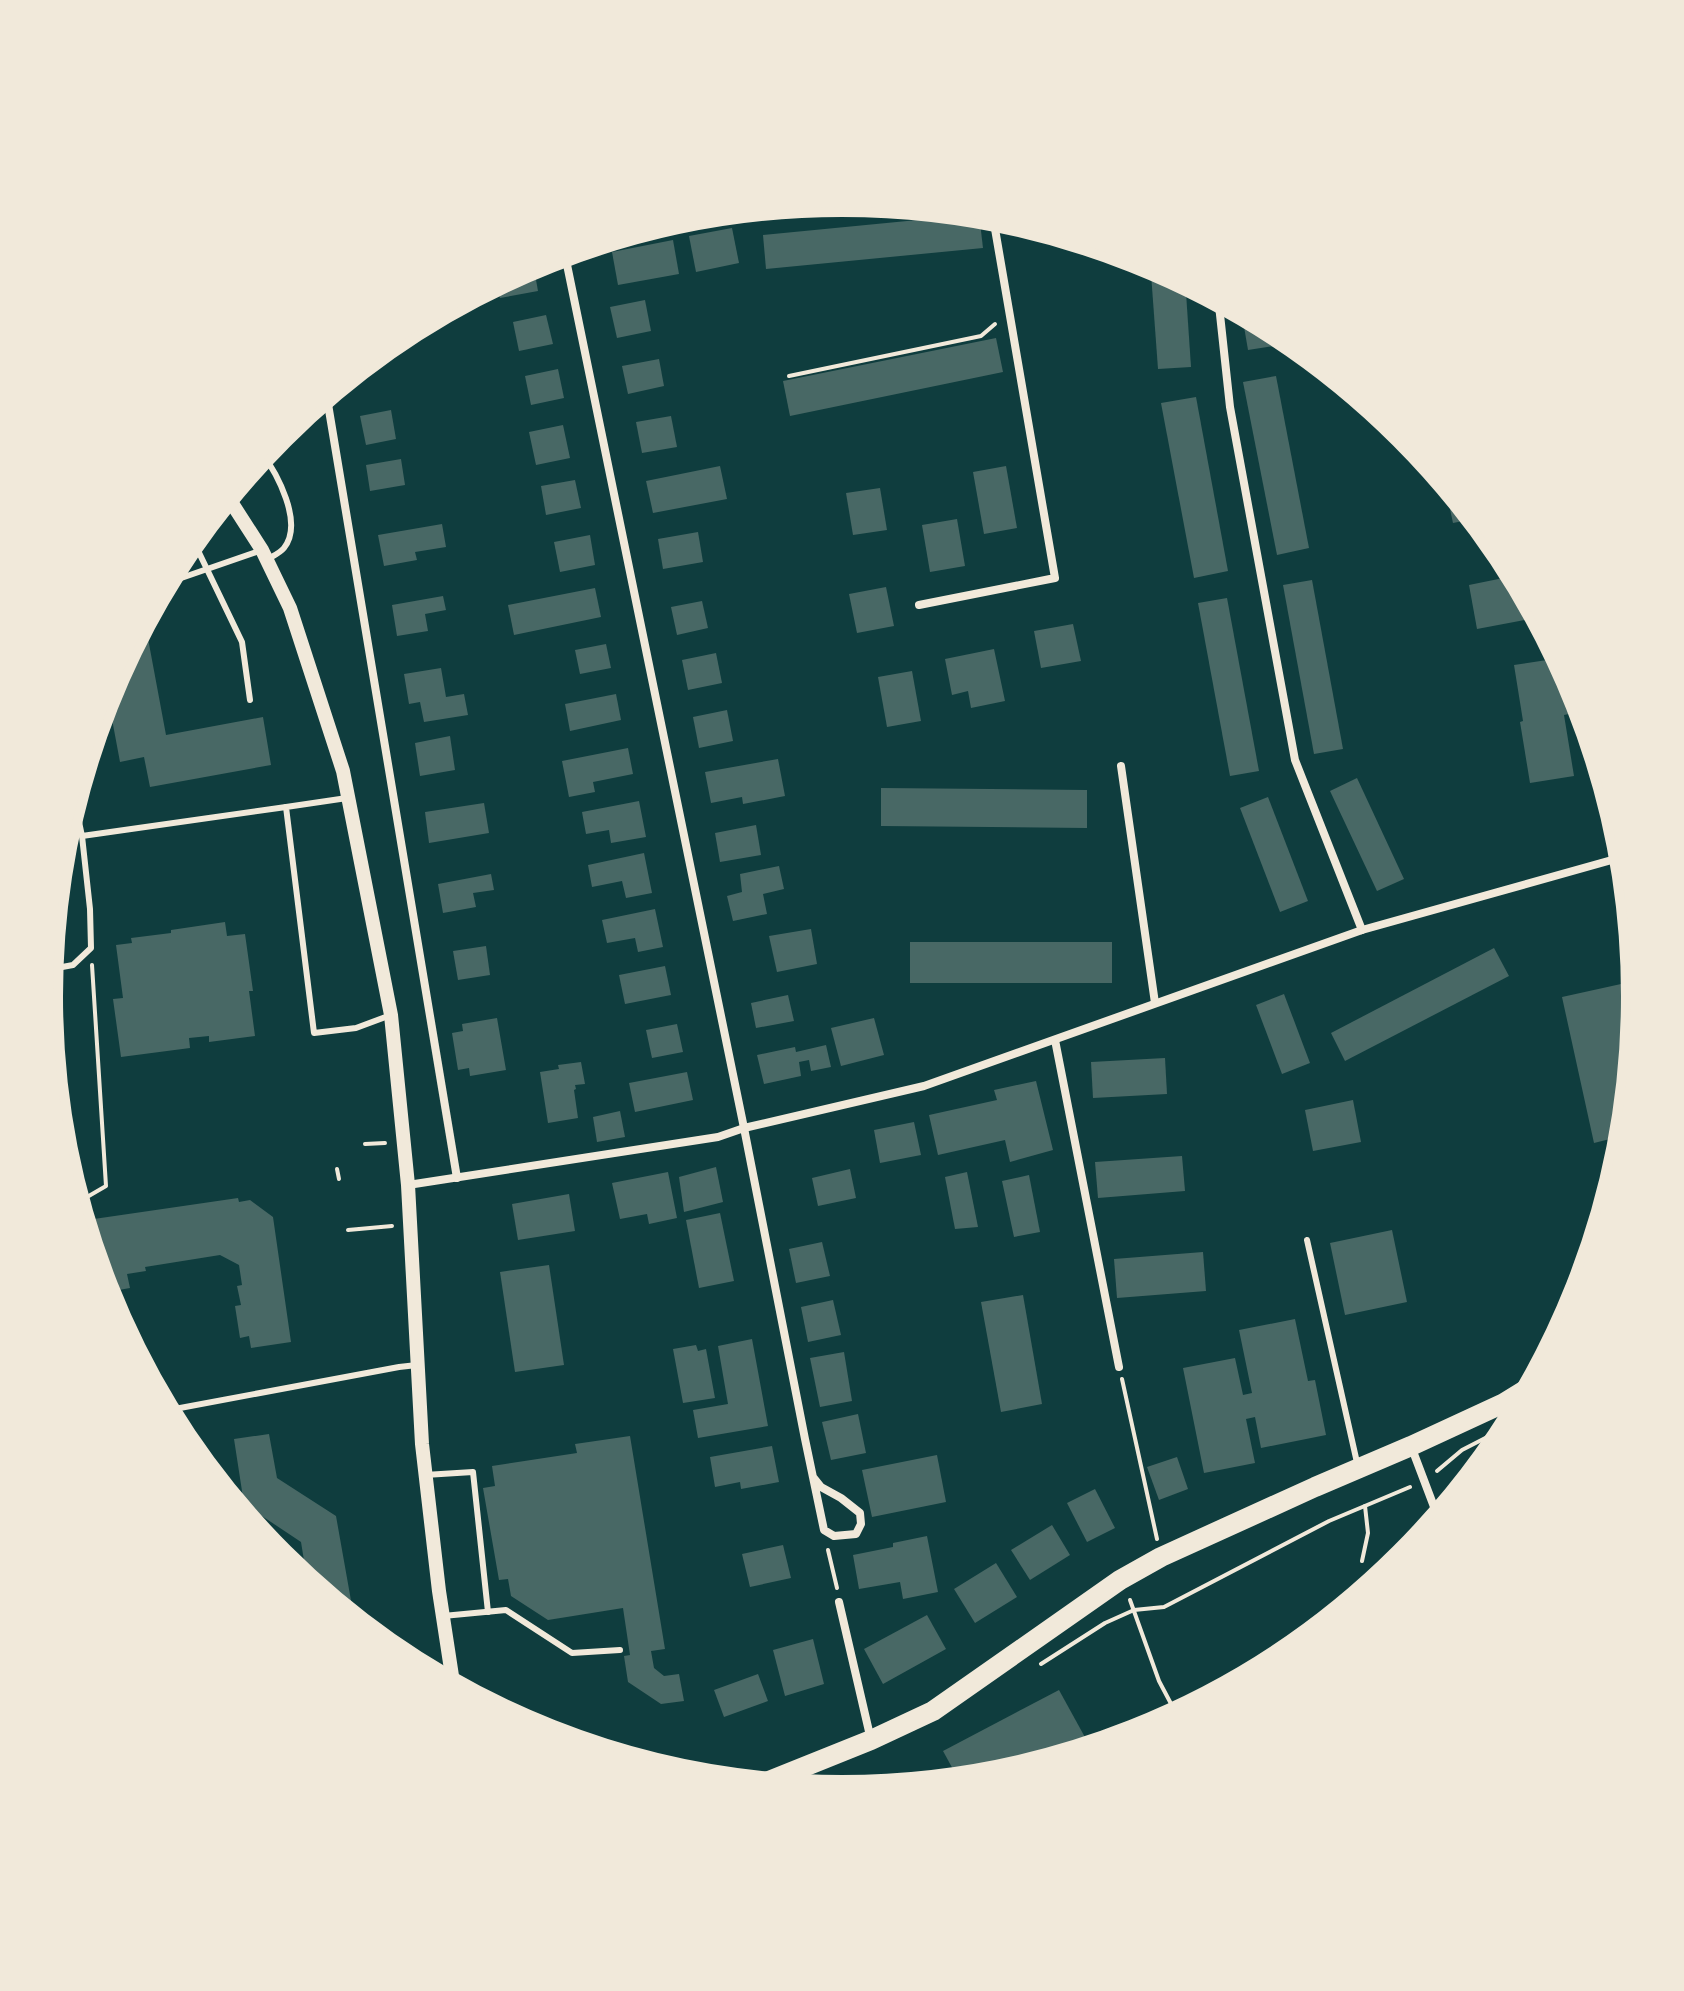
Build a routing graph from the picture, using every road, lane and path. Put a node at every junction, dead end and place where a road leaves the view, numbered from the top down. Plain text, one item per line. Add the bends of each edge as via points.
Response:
1 (995, 227) edge
2 (566, 262) edge
3 (1219, 309) edge
4 (1009, 312) junction
5 (789, 376) dead end
6 (328, 404) edge
7 (269, 462) edge
8 (232, 504) edge
9 (197, 550) edge
10 (264, 555) junction
11 (207, 570) junction
12 (178, 580) edge
13 (919, 605) dead end
14 (250, 700) dead end
15 (1121, 766) dead end
16 (348, 797) junction
17 (286, 807) junction
18 (79, 820) edge
19 (82, 836) junction
20 (1614, 859) edge
21 (1362, 930) junction
22 (91, 948) junction
23 (59, 968) edge
24 (1155, 1003) junction
25 (391, 1015) junction
26 (1055, 1040) junction
27 (744, 1128) junction
28 (337, 1169) dead end
29 (457, 1178) junction
30 (339, 1179) dead end
31 (408, 1185) junction
32 (85, 1198) edge
33 (410, 1224) junction
34 (348, 1230) dead end
35 (1307, 1240) dead end
36 (417, 1365) junction
37 (1119, 1367) joint
38 (1516, 1395) edge
39 (176, 1409) edge
40 (1490, 1436) edge
41 (1411, 1446) junction
42 (1358, 1469) junction
43 (425, 1475) junction
44 (813, 1477) junction
45 (1424, 1482) junction
46 (1365, 1506) junction
47 (1434, 1508) edge
48 (824, 1530) junction
49 (1161, 1557) junction
50 (1362, 1561) dead end
51 (1120, 1580) junction
52 (839, 1602) joint
53 (1134, 1610) junction
54 (488, 1612) junction
55 (443, 1616) junction
56 (620, 1650) dead end
57 (1029, 1672) dead end
58 (452, 1675) edge
59 (1172, 1706) edge
60 (871, 1740) junction
61 (779, 1777) edge
62 (842, 1777) dead end
63 (836, 1780) edge

1 - 4 street
2 - 27 street
3 - 21 street via 1230,407 1295,760
4 - 5 path via 981,336
4 - 13 street via 1055,578
6 - 29 street
7 - 10 lane via 283,487 290,532 284,548
8 - 10 street
9 - 11 lane
10 - 11 lane
10 - 16 street via 290,608
11 - 12 lane
11 - 14 lane via 242,642
15 - 24 street
16 - 17 lane
16 - 25 street
17 - 19 lane
17 - 25 lane via 314,1033 356,1028
18 - 19 lane
19 - 22 lane
20 - 21 street
21 - 24 street
22 - 23 lane via 73,965
22 - 32 path via 106,1186
24 - 26 street
25 - 31 street
26 - 27 street via 924,1086
26 - 37 street
27 - 29 street via 718,1137
27 - 44 street
28 - 30 path
29 - 31 street
31 - 33 street
33 - 34 path
33 - 36 street
35 - 42 lane
36 - 39 lane
36 - 43 street
37 - 49 path
38 - 41 main road
40 - 45 path via 1462,1450
41 - 42 main road
41 - 45 street
42 - 49 main road
43 - 54 lane via 473,1472
43 - 55 street
44 - 48 street
44 - 48 street via 860,1513 856,1534 834,1536
45 - 46 path
45 - 47 street
46 - 50 path via 1368,1533
46 - 53 path via 1164,1607
48 - 52 path
49 - 51 main road
51 - 53 path
51 - 60 main road via 933,1711
52 - 60 street
53 - 57 path
53 - 59 path
54 - 55 lane
54 - 56 lane via 506,1610 572,1653
55 - 58 street
60 - 61 main road
62 - 63 path

